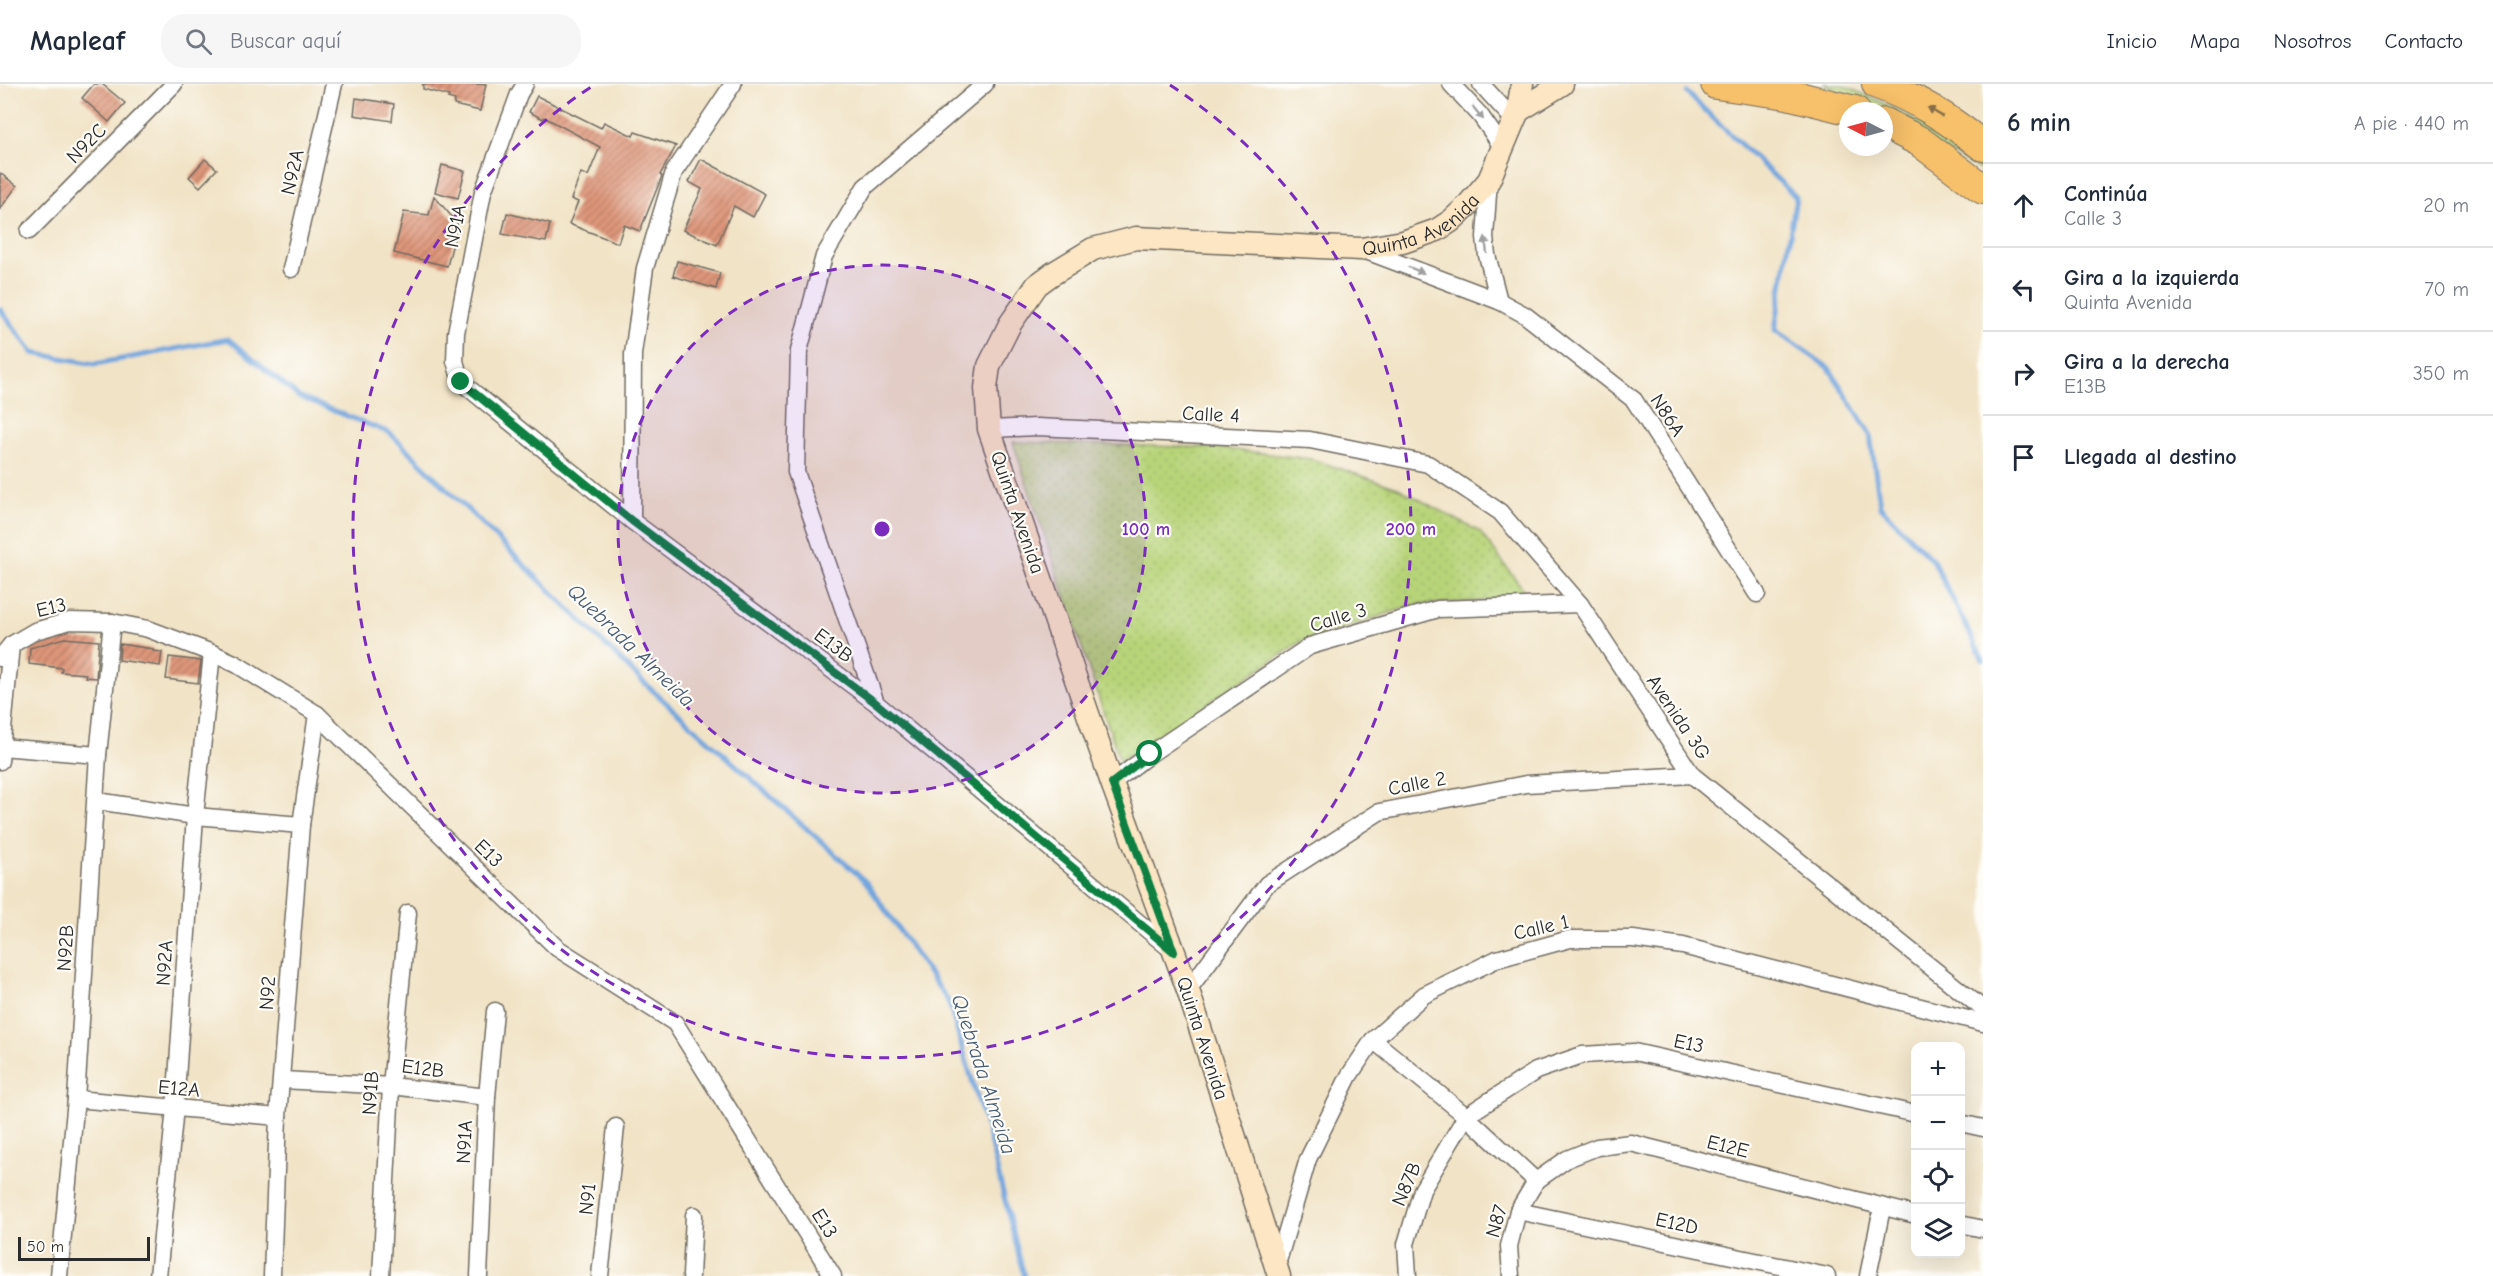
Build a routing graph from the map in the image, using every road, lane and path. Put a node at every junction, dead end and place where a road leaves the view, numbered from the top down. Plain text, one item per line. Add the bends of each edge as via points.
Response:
1 (174, 84) edge
2 (334, 84) edge
3 (525, 84) edge
4 (733, 84) edge
5 (985, 84) edge
6 (1451, 84) edge
7 (1481, 84) edge
8 (1522, 84) edge
9 (1562, 84) edge
10 (1716, 84) edge
11 (1877, 84) edge
12 (1839, 107) edge
13 (1516, 116) junction
14 (1893, 128) edge
15 (1502, 145) junction
16 (1983, 146) edge
17 (1489, 180) junction
18 (1983, 189) edge
19 (29, 231) dead end
20 (1361, 249) junction
21 (291, 269) dead end
22 (1499, 301) junction
23 (461, 382) joint
24 (989, 429) junction
25 (1428, 464) joint
26 (632, 521) junction
27 (1757, 594) dead end
28 (1580, 604) junction
29 (111, 622) junction
30 (5, 651) edge
31 (212, 652) junction
32 (876, 703) junction
33 (317, 714) junction
34 (1, 754) edge
35 (98, 755) junction
36 (1692, 775) junction
37 (1112, 783) junction
38 (97, 801) junction
39 (195, 816) junction
40 (301, 825) junction
41 (408, 913) dead end
42 (1174, 952) junction
43 (1188, 990) junction
44 (1983, 1009) edge
45 (495, 1011) dead end
46 (1983, 1023) edge
47 (1373, 1040) junction
48 (282, 1080) junction
49 (391, 1086) junction
50 (487, 1097) junction
51 (76, 1099) junction
52 (175, 1108) junction
53 (1911, 1113) edge
54 (1466, 1116) junction
55 (278, 1117) junction
56 (1965, 1124) edge
57 (616, 1127) dead end
58 (1983, 1128) edge
59 (1536, 1181) junction
60 (1882, 1208) junction
61 (1518, 1211) junction
62 (1911, 1214) edge
63 (694, 1215) dead end
64 (1965, 1225) edge
65 (1983, 1228) edge
66 (1278, 1272) edge
67 (59, 1276) edge
68 (158, 1276) edge
69 (272, 1276) edge
70 (381, 1276) edge
71 (479, 1276) edge
72 (600, 1276) edge
73 (691, 1276) edge
74 (833, 1276) edge
75 (1408, 1276) edge
76 (1511, 1276) edge
77 (1827, 1276) edge
78 (1868, 1276) edge

1 - 19 street, N92C
2 - 21 street, N92A
3 - 23 street, N91A via 483,192 456,333 455,361
4 - 26 street via 674,172 645,268 633,354
5 - 32 street via 865,187 824,256 800,351 796,472
6 -> 15 street
7 - 13 street
8 - 13 street, Quinta Avenida
9 - 13 street
10 - 12 highway via 1788,94
16 -> 11 highway via 1912,98
13 - 15 street, Quinta Avenida
14 - 18 highway via 1919,141
15 - 17 street, Quinta Avenida
17 - 20 street, Quinta Avenida via 1467,206 1437,230 1403,242
22 -> 17 street via 1485,237
20 -> 22 street, N86A
20 - 24 street, Quinta Avenida via 1146,238 1119,240 1093,249 1037,285 1010,324 989,366
22 - 27 street, N86A via 1525,315 1634,400
23 - 26 street, E13B
24 - 25 street, Calle 4 via 1037,427 1310,440
24 - 37 street, Quinta Avenida
25 - 28 street, Avenida 3G via 1500,512
26 - 32 street, E13B
28 - 36 street, Avenida 3G
28 - 37 street, Calle 3 via 1438,609 1310,646
29 - 30 street, E13 via 70,621 35,631
29 - 31 street, E13 via 148,629
29 - 35 street, N92B
30 - 34 street
31 - 33 street, E13
31 - 39 street, N92A
32 - 42 street, E13B
33 - 40 street, N92
33 - 74 street, E13 via 557,948 675,1023
34 - 35 street
35 - 38 street, N92B
36 - 43 street, Calle 2 via 1526,784 1379,812 1267,884
36 - 44 street, Avenida 3G
37 - 42 street, Quinta Avenida
38 - 39 street
38 - 51 street, N92B
39 - 40 street
39 - 52 street, N92A
40 - 48 street, N92
41 - 49 street, N91B
42 - 43 street, Quinta Avenida
43 - 66 street, Quinta Avenida
45 - 50 street, N91A
46 - 47 street, Calle 1 via 1683,946 1633,939 1570,939 1497,959 1424,995
47 - 54 street
47 - 66 street, Calle 1 via 1349,1076 1308,1159
48 - 49 street, E12B
48 - 55 street, N92
49 - 50 street, E12B
49 - 70 street, N91B
50 - 71 street, N91A
51 - 52 street, E12A
51 - 67 street, N92B
52 - 55 street, E12A
52 - 68 street, N92A
53 - 54 street, E13 via 1634,1052 1582,1055 1536,1071
54 - 59 street
54 - 75 street, N87B via 1422,1190 1407,1244
55 - 69 street, N92
56 - 58 street
57 - 72 street, N91
59 - 60 street, E12E via 1567,1159 1597,1147 1631,1143
59 - 61 street, N87
60 - 62 street, E12E
60 - 78 street
61 - 76 street, N87 via 1509,1246
61 - 77 street, E12D
63 - 73 street
64 - 65 street

